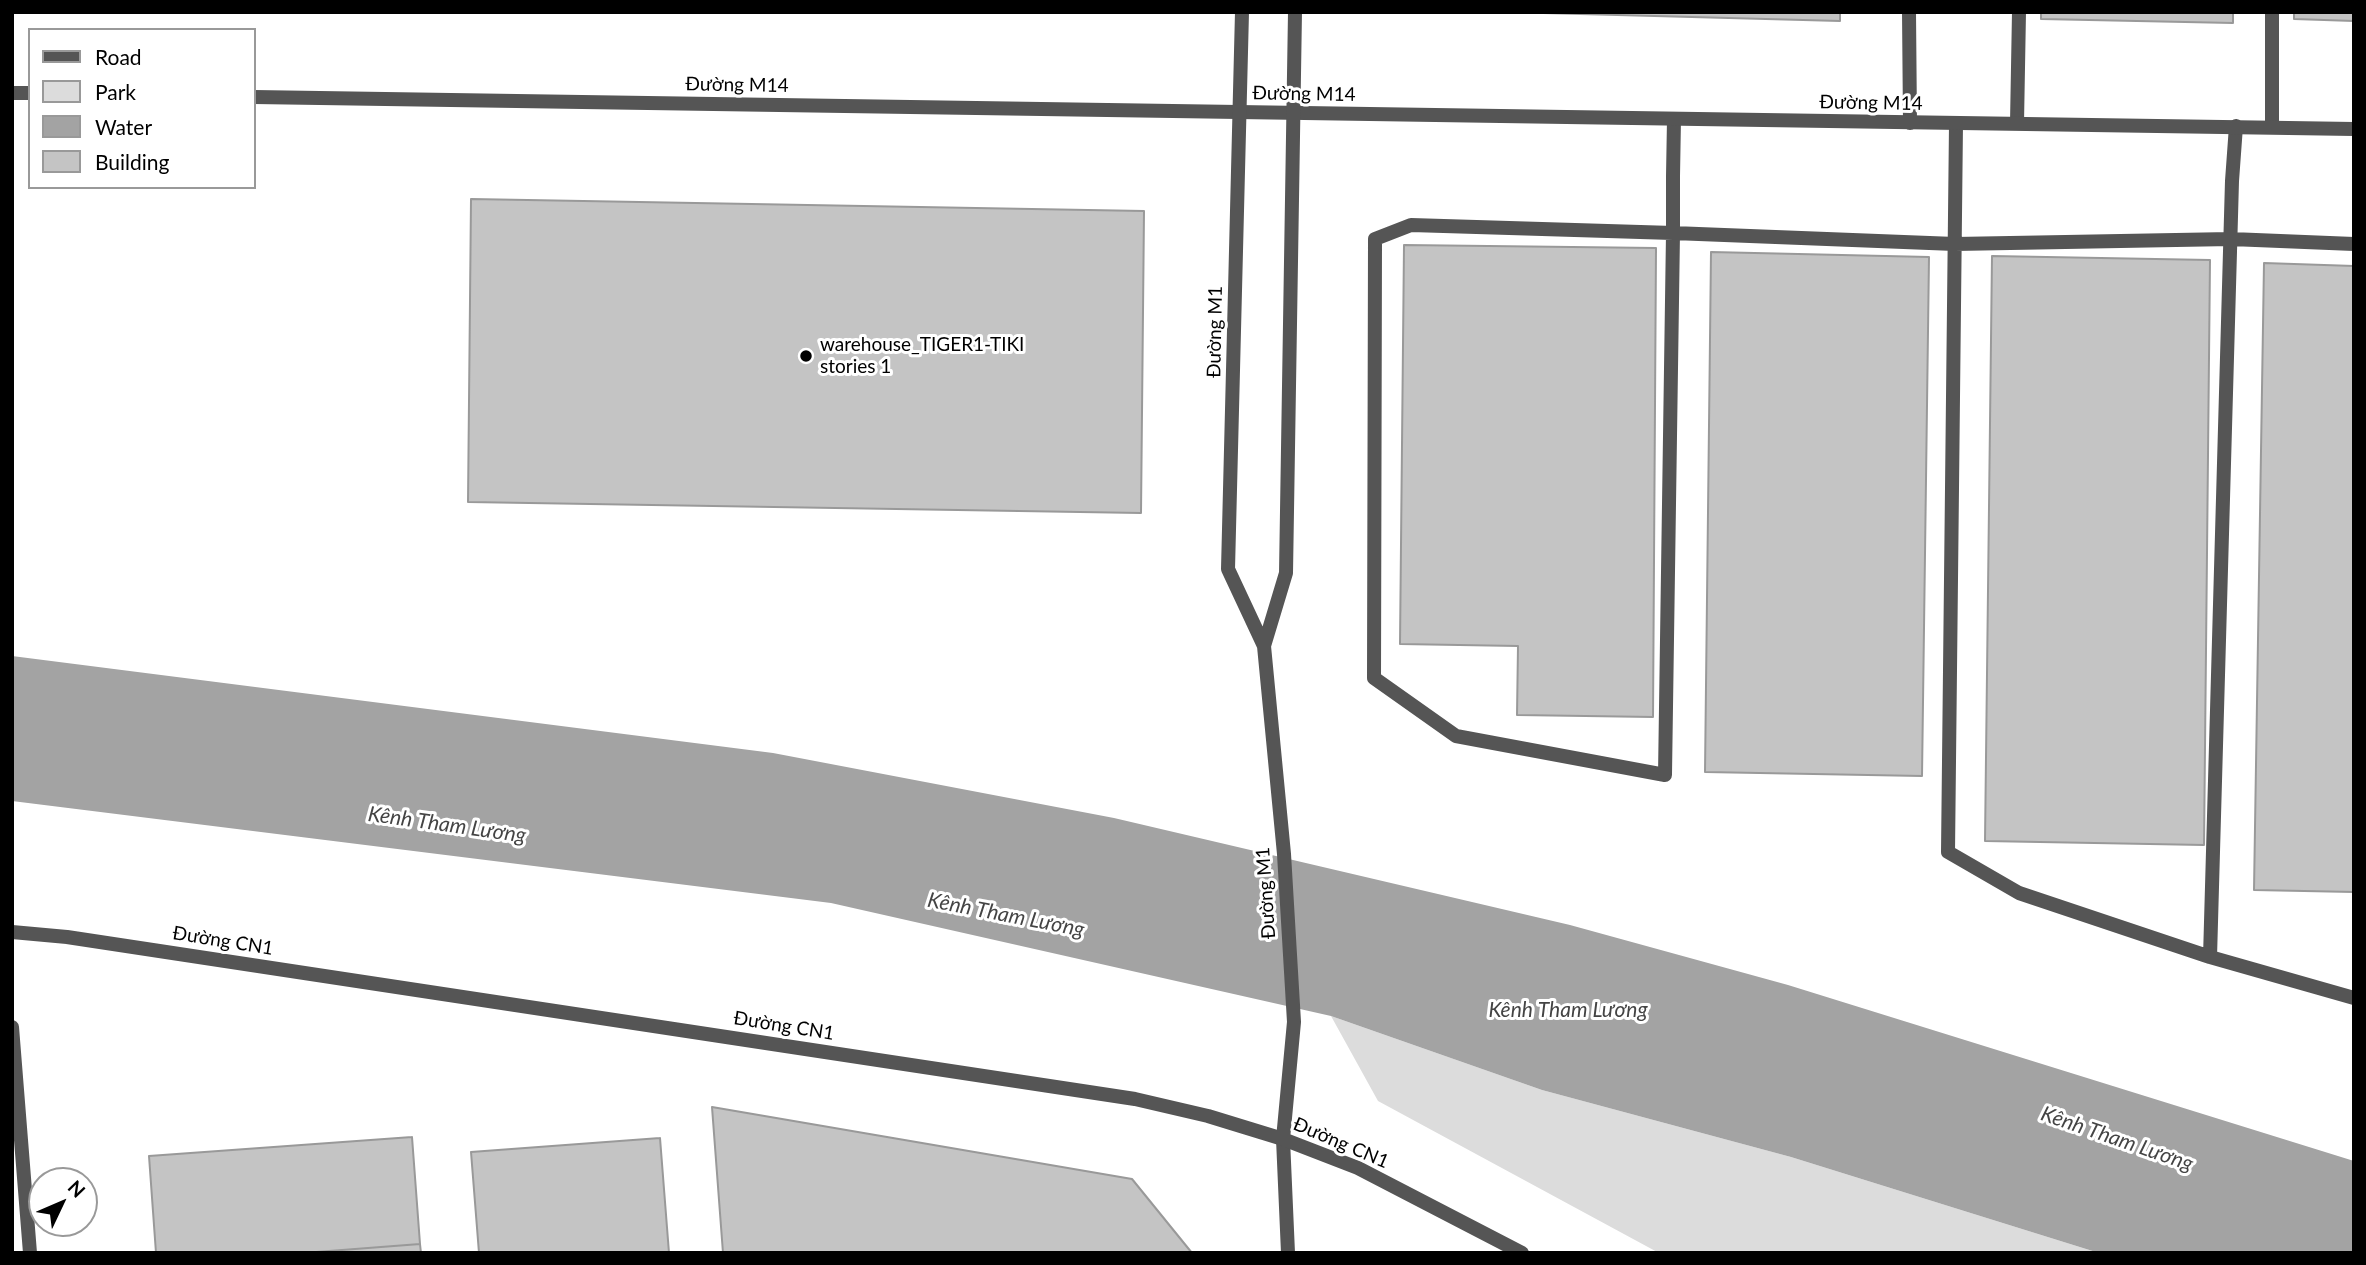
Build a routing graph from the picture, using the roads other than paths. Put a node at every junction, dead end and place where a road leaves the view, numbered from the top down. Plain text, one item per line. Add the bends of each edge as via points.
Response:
1 (1242, 12) edge
2 (1296, 12) edge
3 (1909, 12) edge
4 (2019, 12) edge
5 (2272, 12) edge
6 (256, 97) edge
7 (1239, 112) junction
8 (1294, 113) junction
9 (1674, 119) junction
10 (1910, 123) junction
11 (2017, 123) junction
12 (1956, 124) junction
13 (2236, 127) junction
14 (2272, 127) junction
15 (2354, 129) edge
16 (1673, 233) junction
17 (2231, 239) junction
18 (1955, 244) junction
19 (2354, 244) edge
20 (1264, 646) junction
21 (12, 932) edge
22 (2210, 957) junction
23 (2354, 998) edge
24 (12, 1027) edge
25 (1283, 1139) junction
26 (30, 1253) edge
27 (1288, 1253) edge
28 (1522, 1253) edge

1 - 7 street, Đường M1
2 - 8 street, Đường M1
3 - 10 street
4 - 11 street
5 - 14 street
6 - 7 street, Đường M14
7 - 8 street, Đường M14
7 - 20 street, Đường M1 via 1228,569
8 - 9 street, Đường M14
8 - 20 street, Đường M1 via 1286,573
9 - 10 street, Đường M14
9 - 16 street
10 - 12 street, Đường M14
11 - 12 street, Đường M14
11 - 13 street, Đường M14
12 - 18 street
13 - 14 street, Đường M14
13 - 17 street
14 - 15 street, Đường M14
16 - 16 street via 1665,775 1456,736 1374,678 1375,239 1410,225
16 - 18 street
17 - 18 street
17 - 19 street
17 - 22 street
18 - 22 street via 1948,852 2019,893
20 - 25 street, Đường M1 via 1294,1022
21 - 25 street, Đường CN1 via 67,936 1135,1099
22 - 23 street
24 - 26 street
25 - 27 street, Đường M1
25 - 28 street, Đường CN1 via 1358,1168

